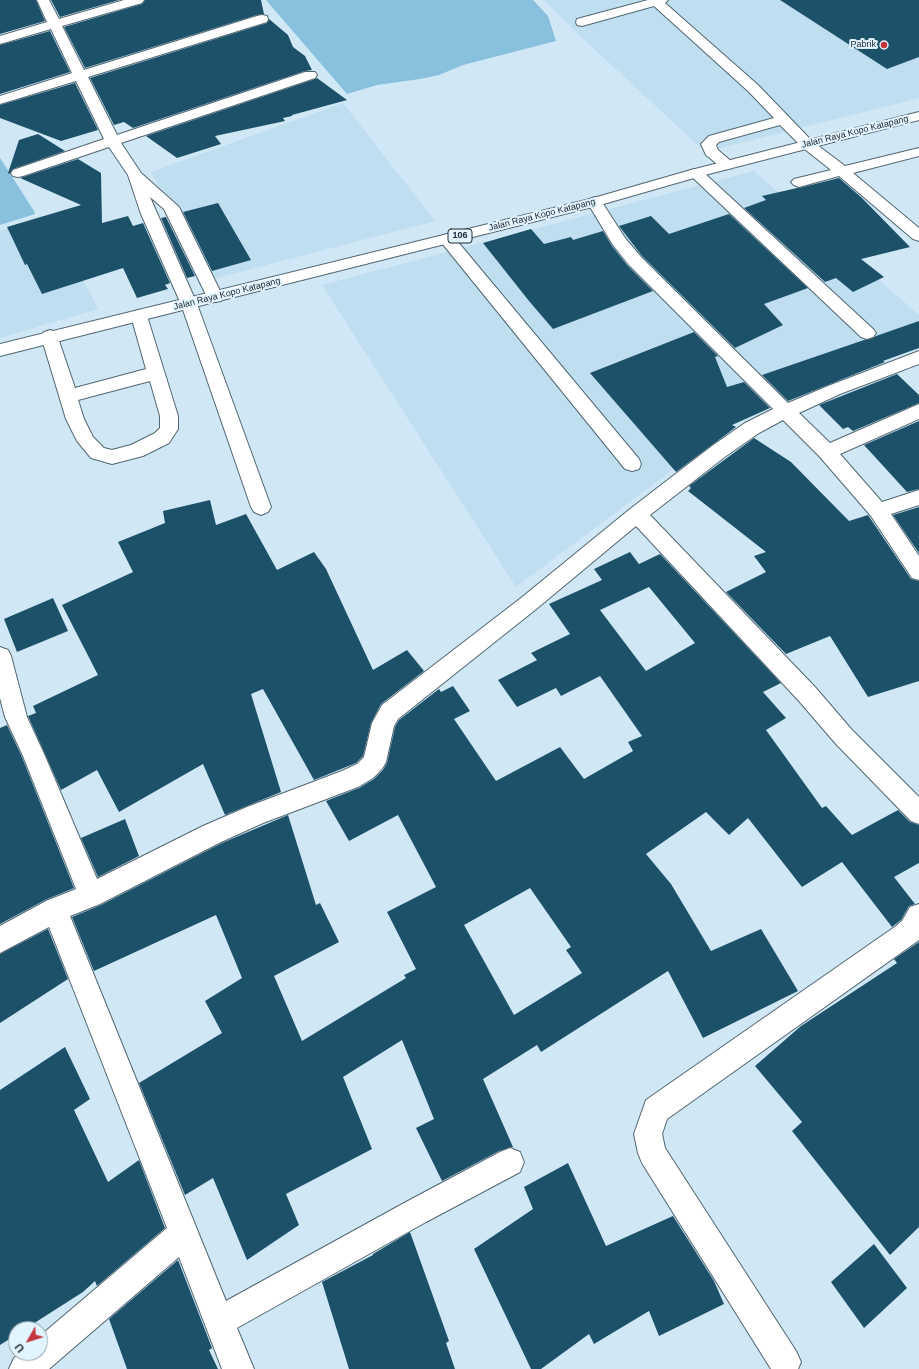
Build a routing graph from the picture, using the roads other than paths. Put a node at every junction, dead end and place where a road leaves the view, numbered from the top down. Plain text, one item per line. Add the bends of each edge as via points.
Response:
1 (43, 0) edge
2 (138, 0) edge
3 (658, 1) edge
4 (262, 19) dead end
5 (582, 22) dead end
6 (55, 24) junction
7 (0, 40) edge
8 (80, 75) junction
9 (310, 75) dead end
10 (0, 100) edge
11 (919, 116) edge
12 (784, 120) junction
13 (113, 142) junction
14 (807, 144) junction
15 (919, 152) edge
16 (727, 165) junction
17 (842, 171) junction
18 (696, 172) junction
19 (18, 173) dead end
20 (135, 175) junction
21 (799, 182) dead end
22 (595, 202) junction
23 (919, 236) edge
24 (447, 239) junction
25 (215, 297) junction
26 (189, 304) junction
27 (139, 316) junction
28 (867, 333) dead end
29 (50, 336) junction
30 (0, 350) edge
31 (919, 357) edge
32 (156, 373) junction
33 (68, 396) junction
34 (919, 411) edge
35 (786, 412) junction
36 (826, 452) junction
37 (632, 464) dead end
38 (919, 497) edge
39 (261, 507) dead end
40 (878, 511) junction
41 (637, 514) junction
42 (919, 572) edge
43 (0, 656) edge
44 (919, 813) edge
45 (91, 895) junction
46 (55, 910) junction
47 (919, 916) edge
48 (0, 940) edge
49 (510, 1162) dead end
50 (183, 1234) junction
51 (218, 1322) junction
52 (785, 1362) dead end
53 (25, 1369) edge
54 (238, 1369) edge

1 - 6 street
2 - 6 street
3 - 5 street
3 - 12 street
4 - 8 street
6 - 7 street
6 - 8 street
8 - 10 street
8 - 13 street
9 - 13 street
11 - 14 street, Jalan Raya Kopo Katapang / 106
12 - 14 street
12 - 16 street via 714,139 708,144 711,152
13 - 19 street
13 - 20 street
14 - 16 street, Jalan Raya Kopo Katapang / 106
14 - 17 street
15 - 17 street
16 - 18 street, Jalan Raya Kopo Katapang / 106
17 - 21 street
17 - 23 street
18 - 22 street, Jalan Raya Kopo Katapang / 106
18 - 28 street
20 - 25 street via 171,207
20 - 26 street via 148,214
22 - 24 street, Jalan Raya Kopo Katapang / 106
22 - 35 street via 635,262
24 - 25 street, Jalan Raya Kopo Katapang / 106
24 - 37 street
25 - 26 street, Jalan Raya Kopo Katapang / 106
26 - 27 street, Jalan Raya Kopo Katapang / 106
26 - 39 street
27 - 29 street, Jalan Raya Kopo Katapang / 106
27 - 32 street
29 - 30 street, Jalan Raya Kopo Katapang / 106
29 - 33 street
31 - 35 street
32 - 33 street
32 - 33 street via 169,416 169,428 162,438 112,457 98,453 86,441
34 - 36 street
35 - 36 street
35 - 41 street via 752,428
36 - 40 street
38 - 40 street
40 - 42 street
41 - 44 street via 807,694 844,737
41 - 45 street via 390,712 383,723 374,762 365,771 212,834
43 - 45 street via 16,717
45 - 46 street
46 - 48 street
46 - 50 street
47 - 52 street via 905,935 853,969 656,1110 648,1134 652,1153
49 - 51 street
50 - 51 street
50 - 53 street
51 - 54 street

